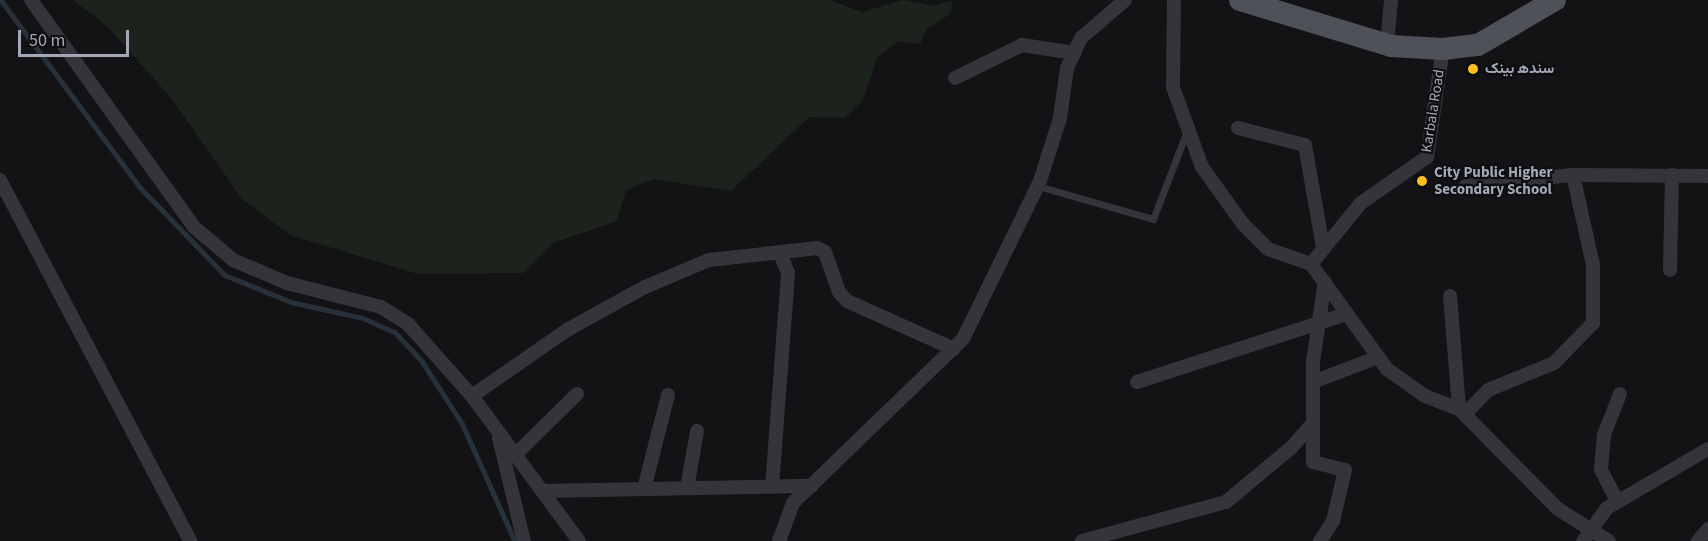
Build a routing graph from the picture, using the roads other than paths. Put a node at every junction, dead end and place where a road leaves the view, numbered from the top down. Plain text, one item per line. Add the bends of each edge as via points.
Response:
1 (31, 0) edge
2 (1125, 0) edge
3 (1174, 0) edge
4 (1239, 0) edge
5 (1391, 0) edge
6 (1555, 0) edge
7 (1387, 45) junction
8 (1443, 49) junction
9 (1074, 53) junction
10 (955, 78) dead end
11 (1238, 128) dead end
12 (1187, 131) junction
13 (1573, 175) junction
14 (1672, 175) junction
15 (1708, 176) edge
16 (0, 180) edge
17 (1038, 186) junction
18 (1466, 186) dead end
19 (1323, 247) junction
20 (780, 252) junction
21 (1311, 264) junction
22 (1670, 270) dead end
23 (1325, 282) junction
24 (1450, 296) dead end
25 (1346, 314) junction
26 (1319, 321) junction
27 (954, 349) junction
28 (1378, 357) junction
29 (1137, 382) dead end
30 (1313, 382) junction
31 (577, 394) dead end
32 (1620, 394) dead end
33 (668, 395) dead end
34 (472, 396) junction
35 (1462, 412) junction
36 (1313, 423) junction
37 (497, 430) junction
38 (697, 430) dead end
39 (1708, 449) edge
40 (515, 455) junction
41 (812, 486) junction
42 (772, 487) junction
43 (687, 488) junction
44 (644, 489) junction
45 (542, 491) junction
46 (1617, 501) junction
47 (1708, 529) edge
48 (1587, 535) edge
49 (190, 541) edge
50 (524, 541) edge
51 (579, 541) edge
52 (778, 541) edge
53 (1082, 541) edge
54 (1320, 541) edge
55 (1609, 541) edge
56 (1698, 541) edge

1 - 34 street via 194,227 233,260 287,283 381,307 408,324
2 - 9 street via 1081,38
3 - 12 street via 1173,87
4 - 7 main road
5 - 7 street
6 - 8 main road via 1478,45
7 - 8 main road
8 - 19 street, Karbala Road via 1427,157 1361,203
9 - 10 street via 1022,45
9 - 17 street
11 - 19 street via 1305,146
12 - 17 lane via 1153,219
12 - 21 street via 1202,167 1243,224 1268,249
13 - 14 street
13 - 18 street
13 - 35 street via 1593,266 1593,323 1554,363 1488,390
14 - 15 street
14 - 22 street
16 - 49 street
17 - 27 street
19 - 21 street, Karbala Road
20 - 27 street via 825,252 847,301
20 - 34 street via 709,260 645,287 567,330
20 - 42 street via 788,273
21 - 23 street
23 - 25 street
23 - 26 street
24 - 35 street
25 - 26 street
25 - 28 street
26 - 29 street
26 - 30 street
27 - 41 street
28 - 30 street
28 - 35 street via 1425,396
30 - 36 street
31 - 40 street
32 - 46 street via 1604,435 1601,469
33 - 44 street
34 - 37 street
35 - 48 street
36 - 53 street via 1226,502
36 - 54 street via 1313,462 1345,470 1333,521
37 - 40 street
37 - 50 street
38 - 43 street
39 - 46 street
40 - 45 street
41 - 42 street
41 - 52 street via 793,503
42 - 43 street
43 - 44 street
44 - 45 street
45 - 51 street
46 - 48 street
47 - 56 street
48 - 55 street

